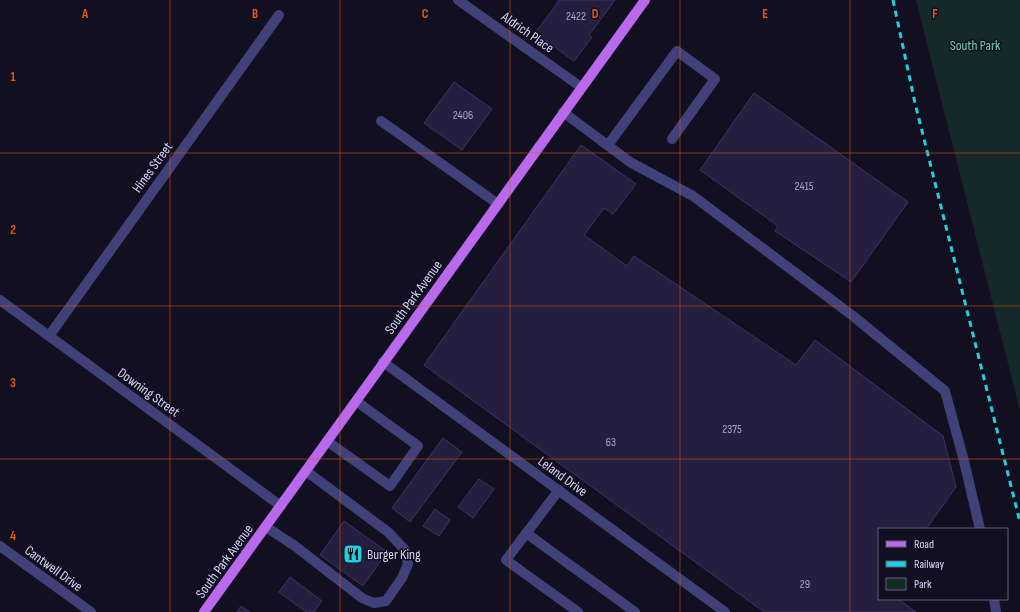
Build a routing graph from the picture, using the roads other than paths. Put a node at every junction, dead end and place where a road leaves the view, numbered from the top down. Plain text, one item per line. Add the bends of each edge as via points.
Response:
1 (458, 0) edge
2 (645, 0) edge
3 (279, 15) dead end
4 (581, 87) junction
5 (563, 112) junction
6 (381, 121) dead end
7 (672, 140) dead end
8 (608, 146) junction
9 (498, 204) junction
10 (0, 300) edge
11 (48, 336) junction
12 (384, 362) junction
13 (356, 401) junction
14 (327, 441) junction
15 (306, 471) junction
16 (558, 490) junction
17 (281, 506) junction
18 (266, 527) junction
19 (980, 528) edge
20 (526, 533) junction
21 (0, 546) edge
22 (994, 600) edge
23 (91, 612) edge
24 (204, 612) edge
25 (578, 612) edge
26 (635, 612) edge
27 (725, 612) edge
28 (996, 612) edge

1 - 4 street, Aldrich Place
2 - 4 main road, South Park Avenue
3 - 11 street, Hines Street
4 - 5 main road, South Park Avenue
5 - 8 street
5 - 9 main road, South Park Avenue
6 - 9 street
7 - 8 street via 716,79 677,51
8 - 19 street via 630,162 693,196 853,316 945,390
9 - 12 main road, South Park Avenue
10 - 11 street, Downing Street
11 - 17 street, Downing Street
12 - 13 main road, South Park Avenue
12 - 16 street, Leland Drive
13 - 14 main road, South Park Avenue
13 - 14 street via 418,446 390,486
14 - 15 main road, South Park Avenue
15 - 17 main road, South Park Avenue
15 - 18 street via 388,532 405,550 408,564 386,601 374,603 362,598
16 - 20 street
16 - 27 street, Leland Drive
17 - 18 main road, South Park Avenue
18 - 24 main road, South Park Avenue
20 - 25 street via 506,560
20 - 26 street
21 - 23 street, Cantwell Drive
22 - 28 street

